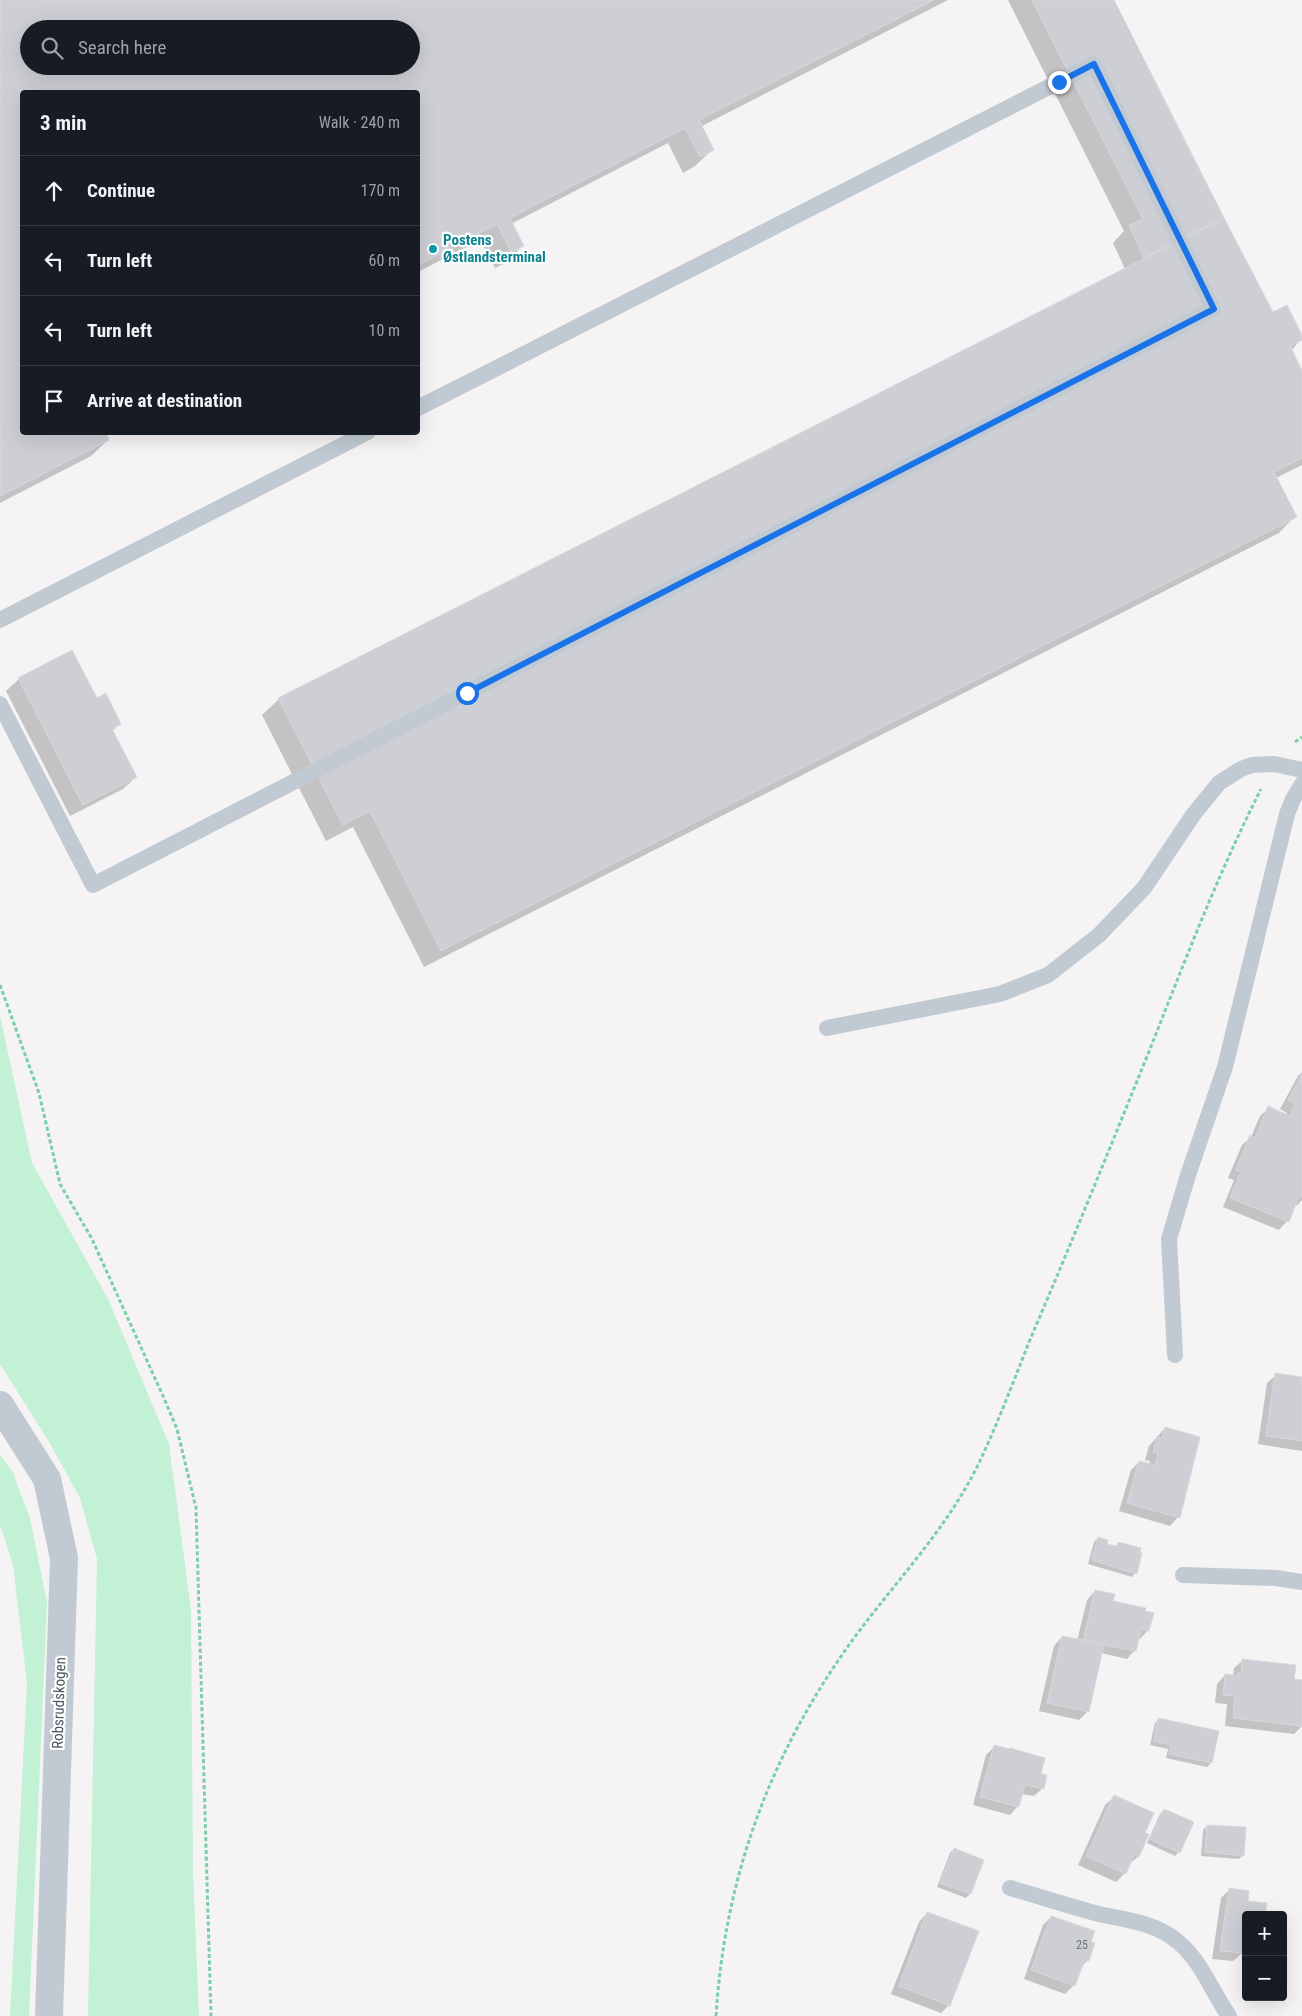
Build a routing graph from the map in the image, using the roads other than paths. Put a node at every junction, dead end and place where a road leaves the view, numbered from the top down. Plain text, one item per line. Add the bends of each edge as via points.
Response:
1 (420, 407) edge
2 (362, 435) edge
3 (0, 620) edge
4 (0, 704) edge
5 (1302, 770) edge
6 (1302, 784) edge
7 (827, 1028) dead end
8 (1175, 1355) dead end
9 (0, 1405) edge
10 (1182, 1575) dead end
11 (1302, 1582) edge
12 (1010, 1888) dead end
13 (49, 2016) edge
14 (1230, 2016) edge

1 - 4 lane via 1094,64 1214,309 93,885
2 - 3 lane
5 - 7 lane via 1274,764 1252,765 1219,783 1193,815 1144,888 1099,934 1048,975 1000,994
6 - 8 lane via 1287,814 1225,1067 1169,1239
9 - 13 street, Robsrudskogen via 47,1479 64,1558
10 - 11 lane
12 - 14 lane via 1096,1913 1135,1920 1165,1932 1193,1957

